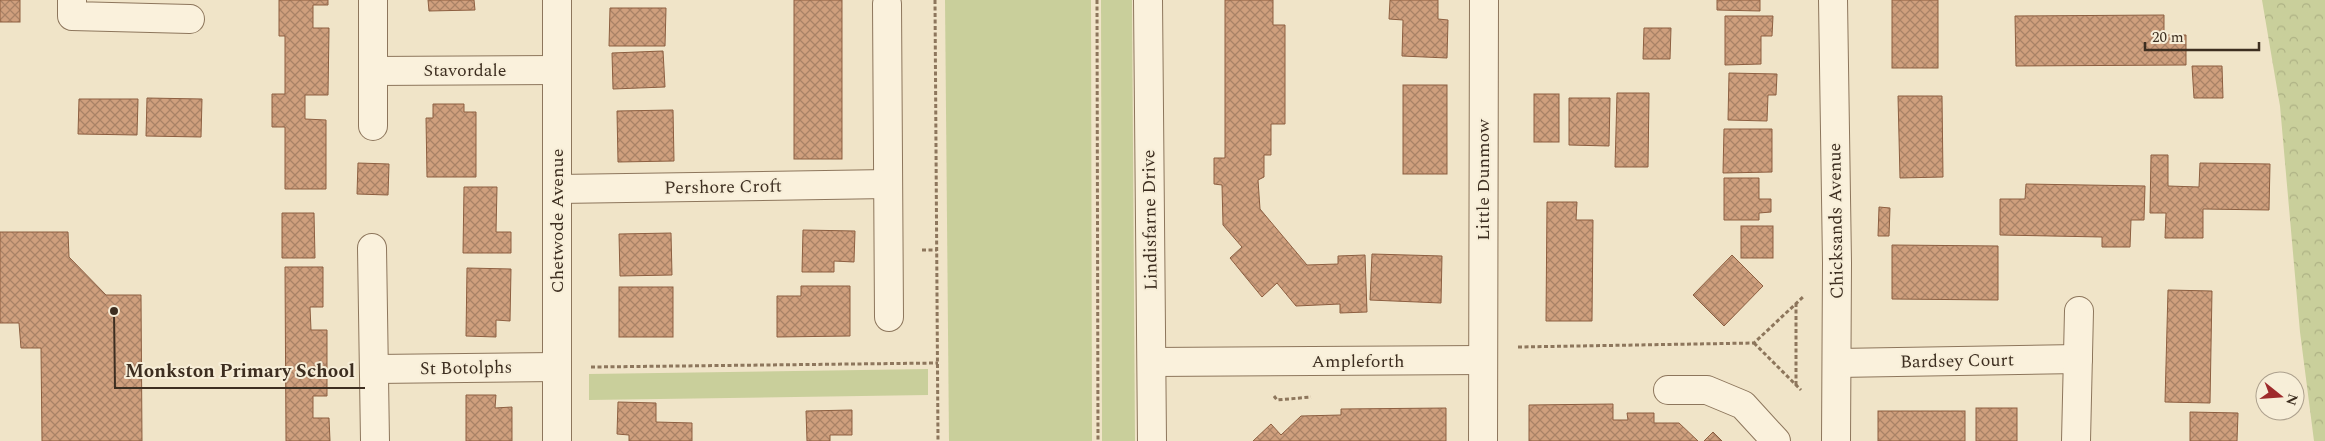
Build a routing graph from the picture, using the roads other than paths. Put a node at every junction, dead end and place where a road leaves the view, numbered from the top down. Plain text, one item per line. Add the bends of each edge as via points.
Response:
1 (72, 0) edge
2 (373, 0) edge
3 (557, 0) edge
4 (1148, 0) edge
5 (1484, 0) edge
6 (1834, 0) edge
7 (887, 4) dead end
8 (190, 19) dead end
9 (557, 70) junction
10 (373, 71) junction
11 (372, 126) dead end
12 (888, 184) junction
13 (558, 189) junction
14 (372, 248) dead end
15 (2079, 311) dead end
16 (889, 317) dead end
17 (2078, 359) junction
18 (1483, 360) junction
19 (1152, 362) junction
20 (1837, 364) junction
21 (557, 367) junction
22 (375, 369) junction
23 (1668, 390) dead end
24 (1836, 430) edge
25 (374, 441) edge
26 (557, 441) edge
27 (1152, 441) edge
28 (1483, 441) edge
29 (1776, 441) edge
30 (2076, 441) edge

1 - 8 street via 72,16
2 - 10 street
3 - 9 street, Chetwode Avenue
4 - 19 street, Lindisfarne Drive
5 - 18 street, Little Dunmow
6 - 20 street, Chicksands Avenue
7 - 12 street
9 - 10 street, Stavordale
9 - 13 street, Chetwode Avenue
10 - 11 street
12 - 13 street, Pershore Croft
12 - 16 street
13 - 21 street, Chetwode Avenue
14 - 22 street
15 - 17 street
17 - 20 street, Bardsey Court
17 - 30 street
18 - 19 street, Ampleforth
18 - 28 street
19 - 27 street, Lindisfarne Drive
20 - 24 street, Chicksands Avenue
21 - 22 street, St Botolphs
21 - 26 street, Chetwode Avenue
22 - 25 street
23 - 29 street via 1707,390 1742,405

